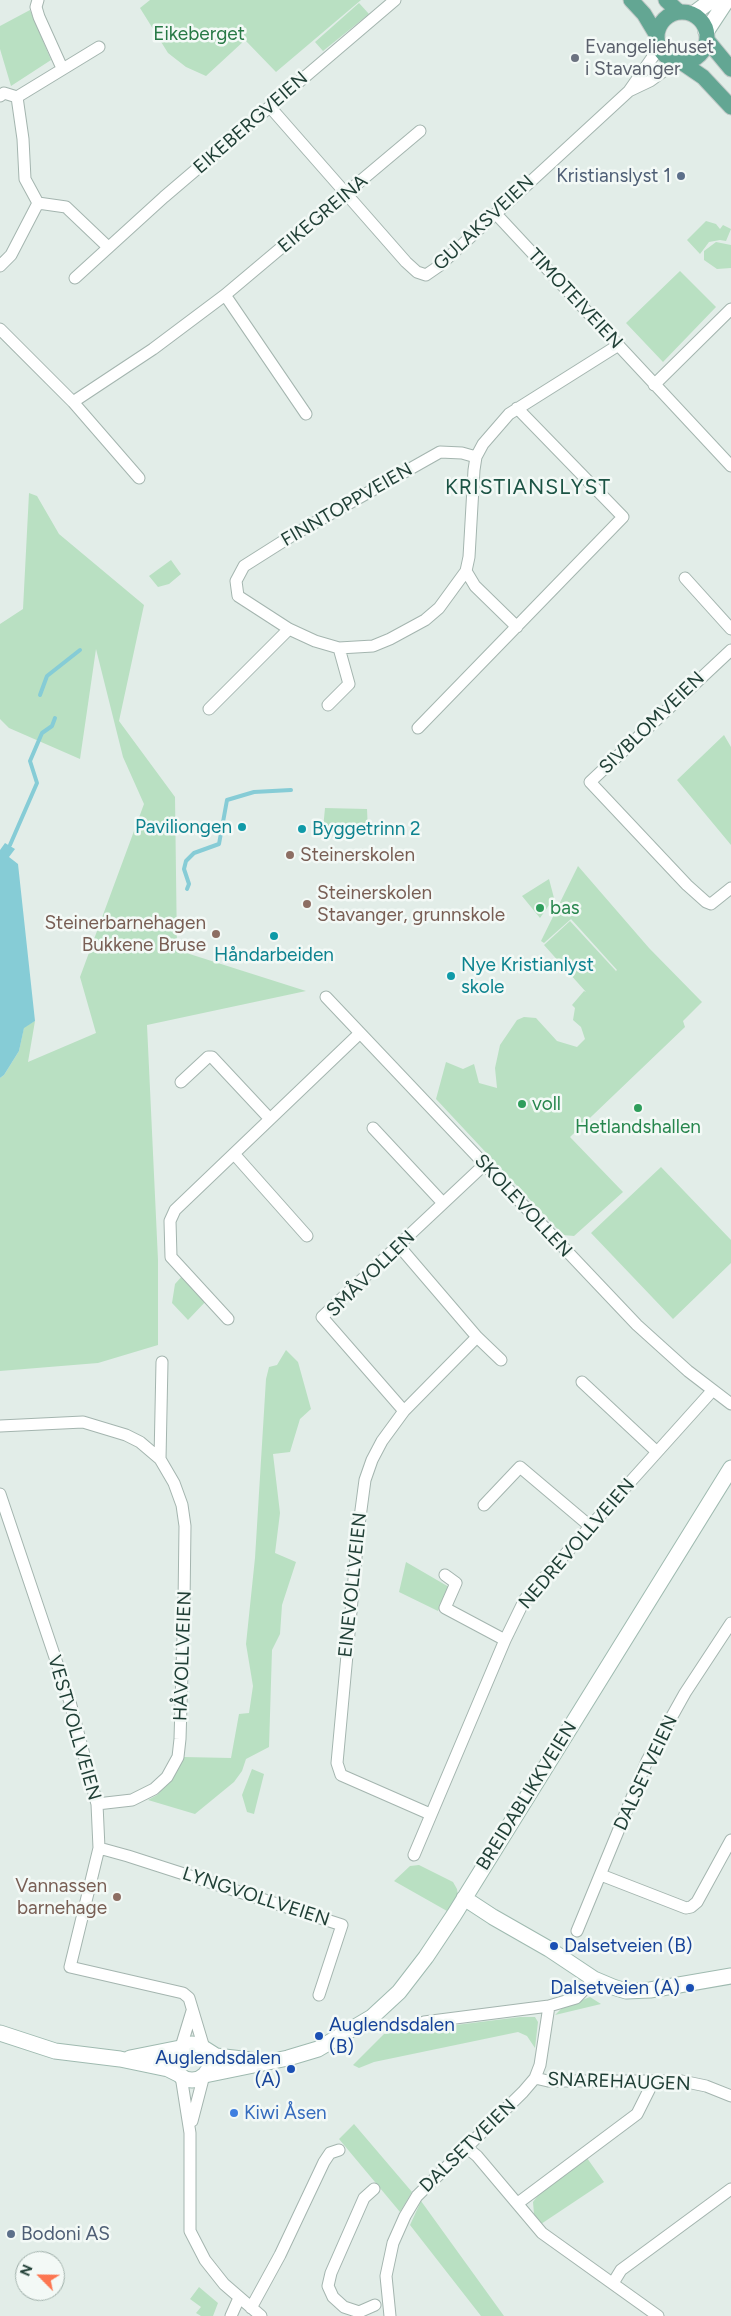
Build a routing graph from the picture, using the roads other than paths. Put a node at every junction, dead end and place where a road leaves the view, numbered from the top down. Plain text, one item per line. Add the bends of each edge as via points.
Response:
1 (38, 0) edge
2 (395, 0) edge
3 (631, 0) edge
4 (666, 0) edge
5 (712, 0) edge
6 (727, 0) edge
7 (686, 13) junction
8 (706, 36) junction
9 (658, 41) junction
10 (99, 47) dead end
11 (678, 62) junction
12 (62, 68) junction
13 (731, 69) edge
14 (629, 91) junction
15 (0, 96) edge
16 (17, 97) junction
17 (731, 107) edge
18 (270, 108) junction
19 (420, 132) dead end
20 (346, 196) junction
21 (38, 203) junction
22 (496, 214) junction
23 (108, 247) junction
24 (0, 266) edge
25 (75, 278) dead end
26 (225, 295) junction
27 (731, 308) edge
28 (0, 329) edge
29 (617, 346) junction
30 (654, 385) junction
31 (73, 402) junction
32 (517, 408) junction
33 (306, 414) dead end
34 (476, 457) junction
35 (731, 466) edge
36 (139, 478) dead end
37 (466, 571) junction
38 (685, 578) dead end
39 (289, 628) junction
40 (517, 628) junction
41 (731, 629) edge
42 (339, 648) junction
43 (731, 650) edge
44 (328, 704) dead end
45 (209, 709) dead end
46 (418, 728) dead end
47 (731, 888) edge
48 (326, 997) dead end
49 (359, 1034) junction
50 (181, 1082) dead end
51 (270, 1119) junction
52 (373, 1128) dead end
53 (235, 1155) junction
54 (485, 1164) junction
55 (443, 1203) junction
56 (307, 1236) dead end
57 (399, 1246) junction
58 (228, 1319) dead end
59 (477, 1337) junction
60 (501, 1360) dead end
61 (162, 1362) dead end
62 (582, 1382) dead end
63 (712, 1391) junction
64 (731, 1404) edge
65 (404, 1411) junction
66 (0, 1426) edge
67 (657, 1452) junction
68 (160, 1459) junction
69 (731, 1468) edge
70 (0, 1494) edge
71 (484, 1505) dead end
72 (591, 1527) junction
73 (445, 1574) dead end
74 (731, 1623) edge
75 (505, 1640) junction
76 (97, 1804) junction
77 (430, 1814) junction
78 (731, 1840) edge
79 (99, 1848) junction
80 (414, 1855) dead end
81 (601, 1875) junction
82 (464, 1898) junction
83 (577, 1931) dead end
84 (731, 1976) edge
85 (594, 1979) junction
86 (319, 1995) dead end
87 (549, 2006) junction
88 (192, 2009) junction
89 (424, 2022) dead end
90 (0, 2033) edge
91 (181, 2048) junction
92 (204, 2049) junction
93 (120, 2059) junction
94 (267, 2062) junction
95 (204, 2075) junction
96 (181, 2076) junction
97 (534, 2078) junction
98 (653, 2082) junction
99 (731, 2096) edge
100 (190, 2133) junction
101 (466, 2147) junction
102 (339, 2150) dead end
103 (374, 2189) dead end
104 (731, 2189) edge
105 (518, 2203) junction
106 (613, 2283) junction
107 (239, 2298) junction
108 (387, 2300) junction
109 (375, 2305) junction
110 (252, 2308) junction
111 (231, 2316) edge
112 (261, 2316) edge
113 (367, 2316) edge
114 (390, 2316) edge
115 (658, 2316) edge

1 - 12 street via 39,17
2 - 18 street, EIKEBERGVEIEN
3 - 9 main road via 647,19
4 - 7 main road
5 - 7 main road
6 - 8 main road
7 - 8 main road via 703,23
7 - 9 main road via 665,18 659,25
8 - 11 main road via 699,55
8 - 13 main road
9 - 11 main road via 667,58
9 - 14 street, GULAKSVEIEN
10 - 12 street
11 - 14 street
11 - 17 main road via 703,78
12 - 16 street
14 - 22 street, GULAKSVEIEN
15 - 16 street via 4,93
16 - 21 street via 24,179
18 - 20 street, GULAKSVEIEN
18 - 23 street, EIKEBERGVEIEN
19 - 20 street, EIKEGREINA
20 - 22 street, GULAKSVEIEN via 406,262 426,275
20 - 26 street, EIKEGREINA
21 - 23 street via 66,207
21 - 24 street via 11,255
22 - 29 street, TIMOTEIVEIEN
23 - 25 street, EIKEBERGVEIEN
26 - 31 street, EIKEGREINA via 153,349
26 - 33 street
27 - 30 street
28 - 31 street
29 - 30 street, TIMOTEIVEIEN
29 - 32 street
30 - 35 street, TIMOTEIVEIEN
31 - 36 street
32 - 34 street via 496,426
32 - 40 street via 623,517
34 - 37 street via 470,557
34 - 39 street, FINNTOPPVEIEN via 440,452 254,558 238,573 238,596
37 - 40 street via 475,586
37 - 42 street via 443,603 425,620 373,646
38 - 41 street
39 - 42 street via 315,642
39 - 45 street
40 - 46 street
42 - 44 street via 348,684
43 - 47 street, SIVBLOMVEIEN via 590,782 706,902 711,904
48 - 49 street, SKOLEVOLLEN
49 - 51 street
49 - 54 street, SKOLEVOLLEN
50 - 51 street via 208,1057 212,1057
51 - 53 street
52 - 55 street
53 - 56 street
53 - 58 street via 175,1210 169,1236 171,1257
54 - 55 street, SMÅVOLLEN
54 - 63 street, SKOLEVOLLEN via 637,1326
55 - 57 street, SMÅVOLLEN
57 - 59 street
57 - 65 street, SMÅVOLLEN via 322,1317
59 - 60 street
59 - 65 street, EINEVOLLVEIEN
61 - 68 street
62 - 67 street
63 - 64 street, SKOLEVOLLEN
63 - 67 street, NEDREVOLLVEIEN
65 - 77 street, EINEVOLLVEIEN via 382,1441 365,1480 337,1769 341,1776
66 - 68 street, HÅVOLLVEIEN via 94,1424 140,1442
67 - 72 street, NEDREVOLLVEIEN
68 - 76 street, HÅVOLLVEIEN via 174,1483 185,1526 178,1757 167,1777 154,1789 132,1800
69 - 82 main road, BREIDABLIKKVEIEN
70 - 76 street, VESTVOLLVEIEN via 70,1702
71 - 72 street via 520,1467
72 - 75 street, NEDREVOLLVEIEN via 525,1599
73 - 75 street via 456,1583 445,1608
74 - 81 street, DALSETVEIEN via 685,1692 648,1761
75 - 77 street, NEDREVOLLVEIEN
76 - 79 street, VESTVOLLVEIEN
77 - 80 street, NEDREVOLLVEIEN
78 - 81 street via 697,1902 691,1907 686,1908
79 - 86 street, LYNGVOLLVEIEN via 342,1925
79 - 88 street, VESTVOLLVEIEN via 70,1966 172,1989 189,1998
81 - 83 street, DALSETVEIEN
82 - 85 main road
82 - 94 main road, BREIDABLIKKVEIEN via 426,1958 399,1992 372,2017 318,2049
84 - 85 main road via 650,1990 626,1990
85 - 87 street via 576,1998
87 - 89 street
87 - 97 street, DALSETVEIEN via 540,2064
88 - 91 street
88 - 92 street
90 - 93 main road via 54,2050
91 - 92 main road via 197,2044
91 - 93 main road
91 - 96 main road via 175,2056 175,2067
92 - 94 main road, BREIDABLIKKVEIEN via 216,2056
92 - 95 main road via 209,2057 209,2067
93 - 96 main road via 168,2069
94 - 95 main road, BREIDABLIKKVEIEN
95 - 96 main road via 189,2080
95 - 100 street
96 - 100 street
97 - 98 street, SNAREHAUGEN via 548,2081
97 - 101 street, DALSETVEIEN
98 - 99 street, SNAREHAUGEN via 682,2081
98 - 105 street via 637,2114
100 - 107 street via 190,2231 205,2260
101 - 105 street
101 - 108 street, DALSETVEIEN via 417,2196 405,2216 393,2243 386,2276
102 - 110 street via 330,2153 324,2162
103 - 109 street via 364,2198 328,2286 333,2297 344,2307 359,2312
104 - 106 street via 621,2270
105 - 106 street via 542,2233
106 - 115 street
107 - 110 street
107 - 111 street
108 - 109 street
108 - 114 street, DALSETVEIEN
109 - 113 street
110 - 112 street

